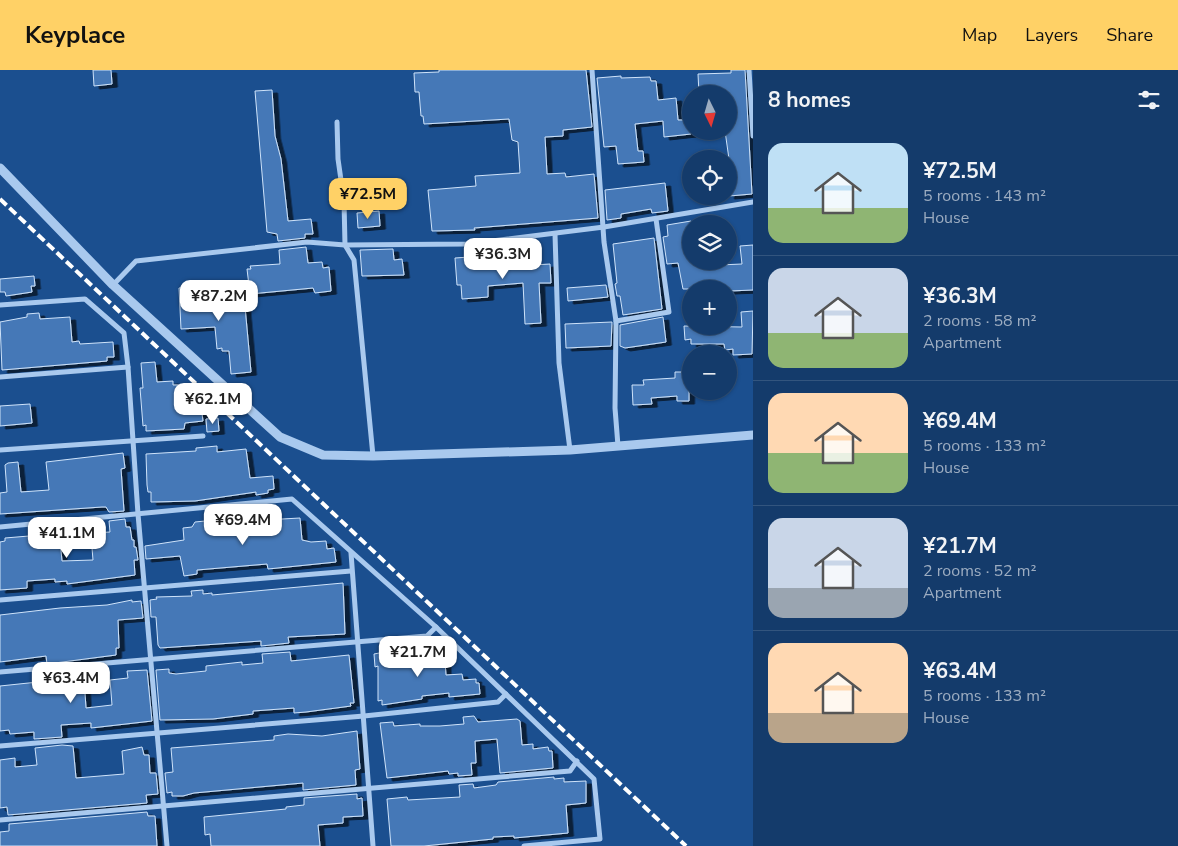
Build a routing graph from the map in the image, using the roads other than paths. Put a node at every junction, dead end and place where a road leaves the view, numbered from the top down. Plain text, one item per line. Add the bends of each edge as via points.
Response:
1 (592, 70) edge
2 (748, 70) edge
3 (337, 122) dead end
4 (753, 136) edge
5 (0, 168) edge
6 (753, 202) edge
7 (656, 219) junction
8 (604, 227) junction
9 (555, 234) junction
10 (345, 245) junction
11 (113, 285) junction
12 (0, 305) edge
13 (616, 321) junction
14 (128, 367) junction
15 (0, 377) edge
16 (753, 435) edge
17 (203, 436) dead end
18 (132, 440) junction
19 (618, 446) junction
20 (0, 450) edge
21 (570, 450) junction
22 (373, 456) junction
23 (138, 514) junction
24 (0, 526) edge
25 (351, 553) junction
26 (351, 571) junction
27 (144, 587) junction
28 (0, 600) edge
29 (436, 627) junction
30 (358, 642) junction
31 (151, 660) junction
32 (0, 672) edge
33 (506, 694) junction
34 (364, 716) junction
35 (158, 734) junction
36 (0, 746) edge
37 (577, 761) junction
38 (370, 788) junction
39 (164, 806) junction
40 (0, 820) edge
41 (167, 846) edge
42 (373, 846) edge
43 (524, 846) edge

1 - 8 street
2 - 4 street
3 - 10 street
5 - 11 street
6 - 7 street
7 - 8 street
7 - 13 street via 669,312
8 - 9 street
8 - 13 street
9 - 10 street via 467,244
9 - 21 street via 559,363
10 - 11 street via 308,242 136,261
10 - 22 street via 354,260
11 - 22 street via 280,437 323,455
12 - 14 street via 85,298 124,333
13 - 19 street
14 - 15 street
14 - 18 street
16 - 19 street
17 - 18 street
18 - 20 street
18 - 23 street
19 - 21 street
21 - 22 street
23 - 24 street
23 - 25 street via 292,499
23 - 27 street
25 - 26 street
25 - 29 street
26 - 27 street
26 - 30 street
27 - 28 street
27 - 31 street
29 - 30 street via 427,636
29 - 33 street
30 - 31 street
30 - 34 street
31 - 32 street
31 - 35 street
33 - 34 street via 498,702
33 - 37 street
34 - 35 street
34 - 38 street
35 - 36 street
35 - 39 street
37 - 38 street via 570,771
37 - 43 street via 594,780 600,839
38 - 39 street
38 - 42 street
39 - 40 street
39 - 41 street

